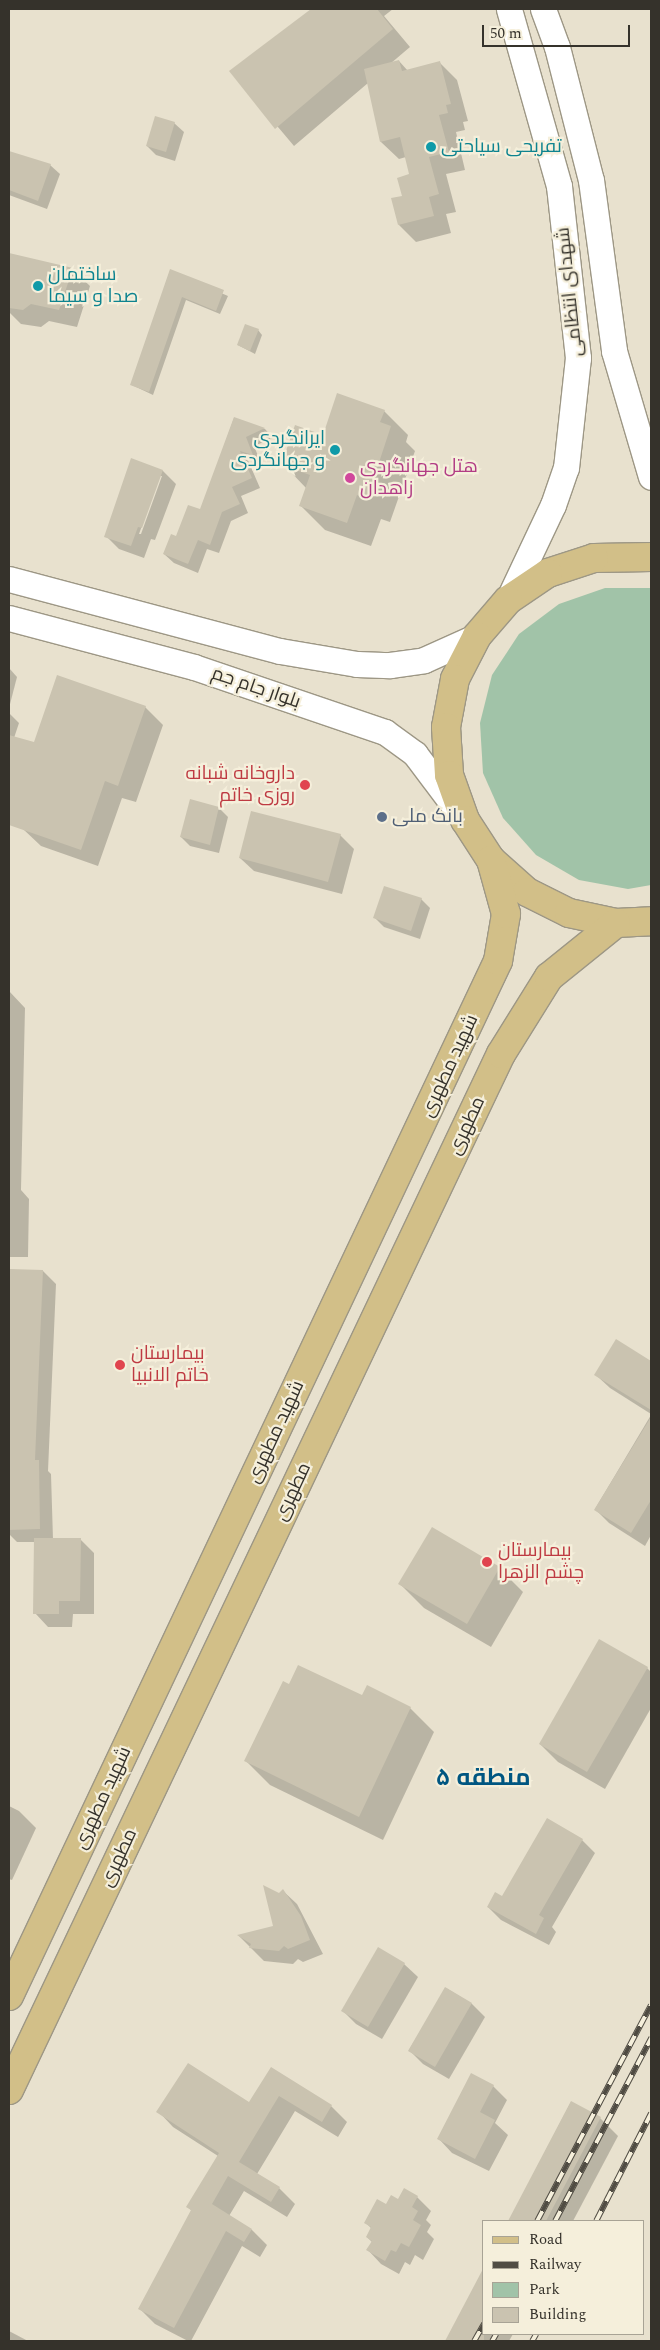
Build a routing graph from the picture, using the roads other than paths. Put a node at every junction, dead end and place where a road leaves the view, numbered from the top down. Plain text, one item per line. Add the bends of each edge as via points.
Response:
1 (509, 9) edge
2 (543, 9) edge
3 (651, 477) edge
4 (651, 557) edge
5 (9, 579) edge
6 (508, 600) junction
7 (9, 618) edge
8 (477, 636) junction
9 (465, 820) junction
10 (491, 860) junction
11 (651, 921) edge
12 (616, 923) junction
13 (9, 1996) edge
14 (9, 2090) edge

1 - 6 main road, شهدای انتظامی via 559,186 578,358 566,468 533,552
2 - 3 main road, شهدای انتظامی via 557,48 591,180 614,351
4 - 6 main road via 594,558 548,573
5 - 8 main road, بلوار جام جم via 280,652 357,664 424,660
6 - 8 main road
7 - 9 main road, بلوار جام جم via 194,666 385,732 415,754
8 - 9 main road via 456,680 446,727 449,774
9 - 10 main road
10 - 12 main road via 527,892 569,913
10 - 13 main road, شهید مطهری via 506,914 498,961
11 - 12 main road
12 - 14 main road, مطهری via 549,977 501,1054

